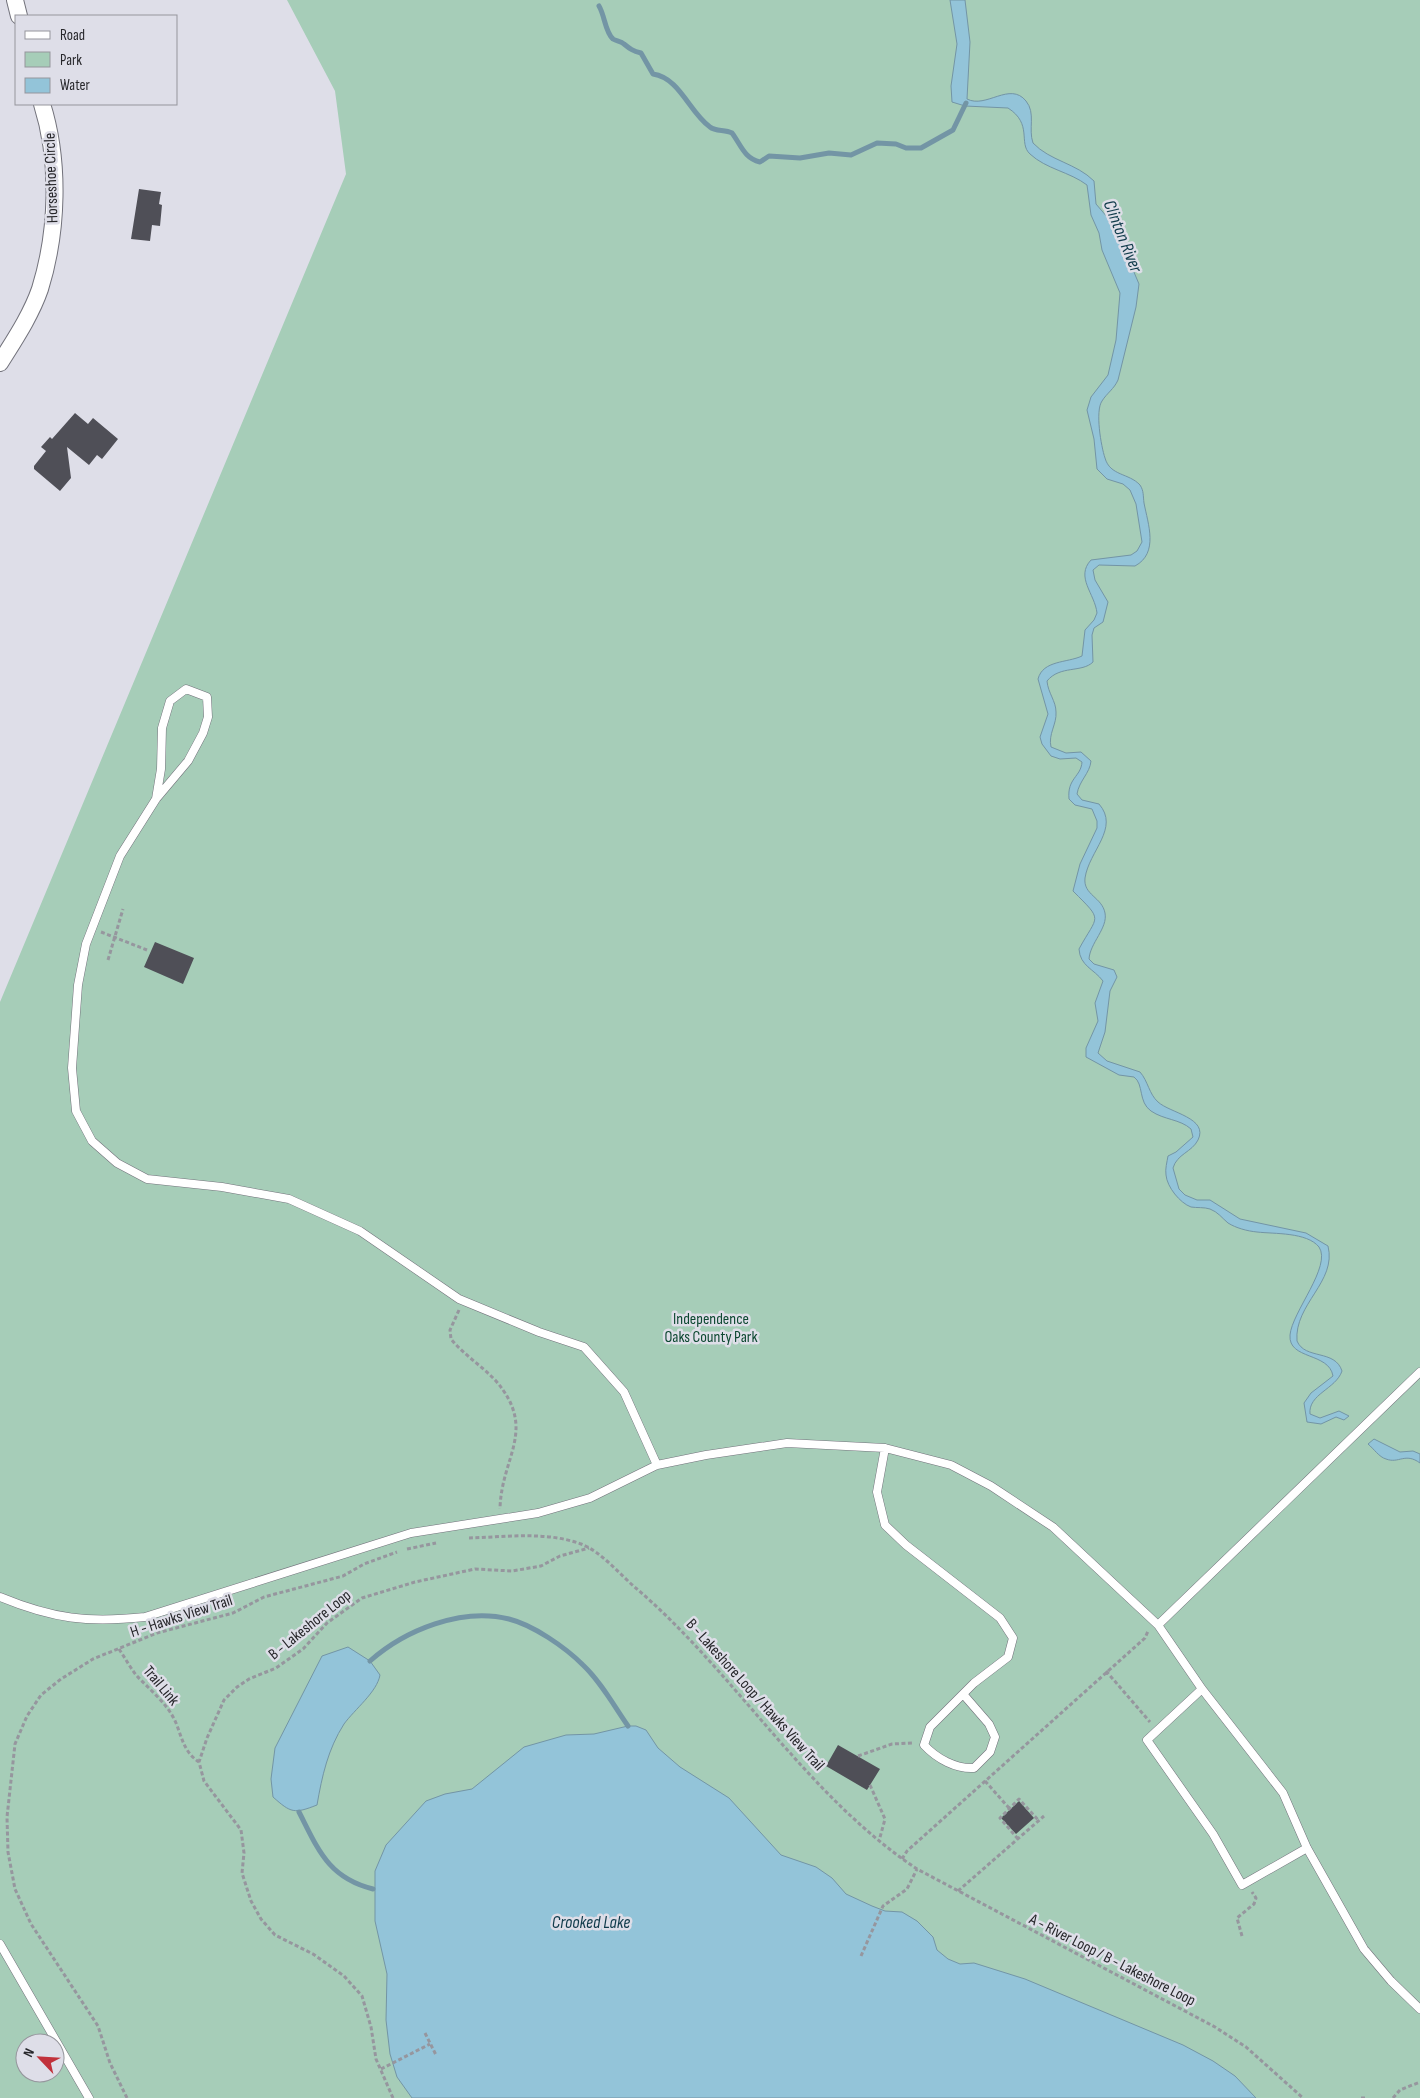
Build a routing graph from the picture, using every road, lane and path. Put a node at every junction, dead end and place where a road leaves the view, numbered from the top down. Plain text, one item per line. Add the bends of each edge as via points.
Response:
1 (15, 0) edge
2 (19, 15) edge
3 (42, 105) edge
4 (0, 363) edge
5 (156, 799) junction
6 (123, 909) dead end
7 (91, 928) junction
8 (114, 937) junction
9 (148, 950) dead end
10 (108, 960) dead end
11 (463, 1301) junction
12 (1420, 1372) edge
13 (884, 1448) junction
14 (657, 1465) junction
15 (500, 1510) dead end
16 (499, 1528) dead end
17 (499, 1537) junction
18 (465, 1538) dead end
19 (440, 1542) dead end
20 (590, 1548) junction
21 (0, 1597) edge
22 (1158, 1625) junction
23 (119, 1649) junction
24 (1106, 1671) dead end
25 (1202, 1689) junction
26 (963, 1694) junction
27 (1156, 1730) junction
28 (924, 1745) junction
29 (858, 1756) dead end
30 (199, 1762) junction
31 (985, 1781) dead end
32 (870, 1785) dead end
33 (1010, 1808) junction
34 (1044, 1816) dead end
35 (1038, 1821) junction
36 (1018, 1839) junction
37 (879, 1842) junction
38 (1307, 1848) junction
39 (902, 1859) joint
40 (917, 1869) junction
41 (1247, 1883) junction
42 (958, 1891) junction
43 (1242, 1936) dead end
44 (0, 1944) edge
45 (861, 1956) dead end
46 (1420, 2009) edge
47 (425, 2033) dead end
48 (430, 2044) junction
49 (436, 2055) dead end
50 (381, 2070) junction
51 (1420, 2082) edge
52 (89, 2098) edge
53 (127, 2098) edge
54 (393, 2098) edge
55 (1303, 2098) edge
56 (1393, 2098) edge

1 - 2 street
3 - 4 street, Horseshoe Circle via 50,130 53,227 40,289
5 - 5 lane via 188,761 203,733 208,717 208,697 186,689 170,701 162,728
5 - 7 lane via 120,856
6 - 8 path
7 - 8 path
7 - 11 lane via 78,985 72,1068 76,1111 92,1141 117,1163 147,1179 222,1187 289,1199 360,1231
8 - 9 path
8 - 10 path
11 - 14 lane via 584,1347 624,1392
11 - 15 path via 450,1330 451,1338 495,1380 510,1400 516,1416 517,1431
12 - 22 lane
13 - 14 lane via 787,1443
13 - 22 lane via 950,1465 991,1486 1053,1528
13 - 26 lane via 877,1492 885,1525 906,1546 1000,1618 1013,1638 1008,1657
14 - 21 lane via 590,1498 538,1513 411,1532 144,1617 109,1621 71,1619 34,1611
16 - 17 path
17 - 18 path
17 - 20 path via 557,1537
19 - 23 path, H - Hawks View Trail via 406,1549 364,1564 344,1576 274,1594 233,1612 156,1633
20 - 30 path, B - Lakeshore Loop via 560,1556 541,1566 512,1571 474,1569 362,1598 326,1623 289,1659 249,1679 224,1700
20 - 37 path, B - Lakeshore Loop / Hawks View Trail via 702,1650 764,1726
22 - 25 lane
23 - 30 path, Trail Link via 135,1673 162,1702 190,1756
23 - 53 path, H - Hawks View Trail via 60,1678 41,1695 27,1716 15,1744 6,1817 15,1890 31,1924 98,2026 110,2063
24 - 27 path
25 - 27 lane
25 - 38 lane via 1283,1794
26 - 28 lane via 930,1727
26 - 28 lane via 989,1724 995,1737 990,1752 974,1768 962,1768 932,1754
27 - 41 lane via 1147,1740 1212,1834 1242,1885
28 - 29 path via 892,1744
30 - 50 path via 204,1781 241,1830 242,1872 260,1919 275,1934 313,1954 344,1976 362,1996
31 - 33 path
32 - 37 path via 885,1819
33 - 35 path via 1019,1799
33 - 36 path via 1000,1818
34 - 35 path
35 - 36 path
36 - 42 path
37 - 39 path, B - Lakeshore Loop / Hawks View Trail
38 - 41 lane
38 - 46 lane via 1364,1949
39 - 40 path, A - River Loop / B - Lakeshore Loop
40 - 42 path, A - River Loop / B - Lakeshore Loop
40 - 45 path via 907,1890 883,1906
41 - 43 path via 1256,1898 1254,1904 1237,1918
42 - 55 path, A - River Loop / B - Lakeshore Loop via 1215,2027 1246,2047
44 - 52 lane
47 - 48 path
48 - 49 path
48 - 50 path
50 - 54 path
51 - 56 path via 1400,2090

